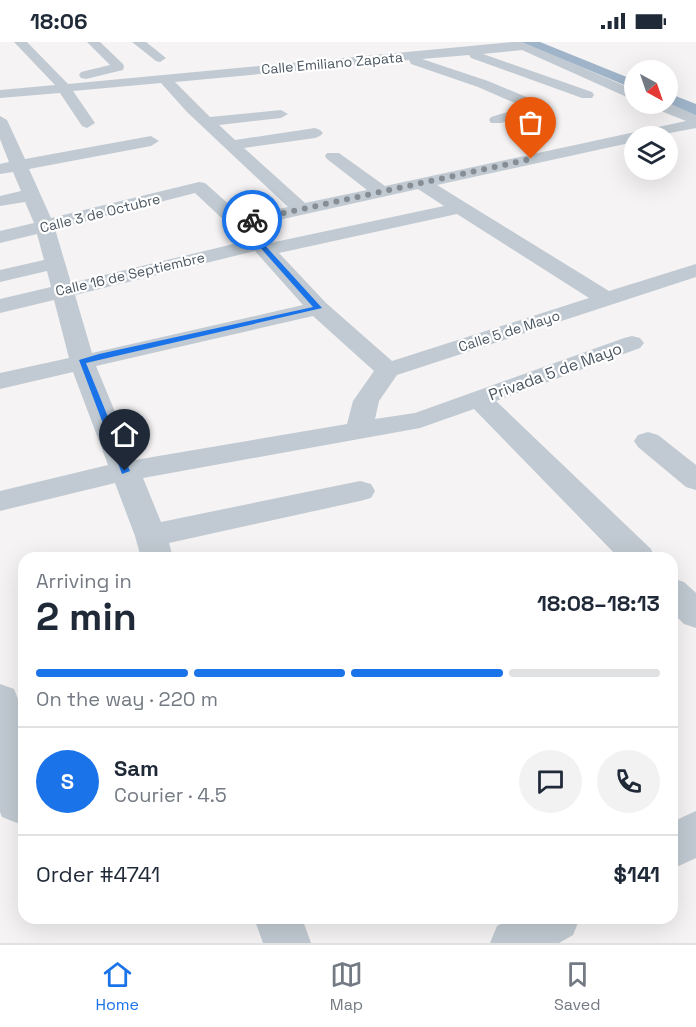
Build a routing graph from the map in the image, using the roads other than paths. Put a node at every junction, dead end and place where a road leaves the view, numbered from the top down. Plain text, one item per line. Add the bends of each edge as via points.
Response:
1 (20, 42) edge
2 (93, 42) edge
3 (138, 42) edge
4 (552, 42) edge
5 (527, 44) edge
6 (467, 52) junction
7 (404, 57) junction
8 (160, 58) dead end
9 (624, 70) edge
10 (164, 78) junction
11 (624, 81) edge
12 (61, 84) junction
13 (624, 90) edge
14 (678, 91) edge
15 (0, 94) edge
16 (587, 95) dead end
17 (696, 98) edge
18 (259, 102) dead end
19 (678, 102) edge
20 (192, 109) junction
21 (696, 110) edge
22 (678, 113) edge
23 (281, 114) dead end
24 (0, 120) edge
25 (496, 120) dead end
26 (696, 121) edge
27 (206, 122) junction
28 (87, 123) dead end
29 (677, 126) edge
30 (315, 133) dead end
31 (624, 139) edge
32 (151, 141) dead end
33 (231, 144) junction
34 (333, 156) dead end
35 (9, 168) edge
36 (421, 183) junction
37 (382, 192) junction
38 (31, 195) junction
39 (0, 201) edge
40 (459, 208) junction
41 (300, 209) junction
42 (237, 223) junction
43 (45, 227) junction
44 (0, 237) edge
45 (262, 247) junction
46 (56, 263) junction
47 (696, 270) edge
48 (0, 276) edge
49 (62, 290) junction
50 (606, 299) junction
51 (0, 306) edge
52 (318, 308) junction
53 (632, 343) dead end
54 (82, 362) junction
55 (388, 370) junction
56 (0, 381) edge
57 (478, 399) junction
58 (359, 432) junction
59 (648, 441) dead end
60 (125, 471) junction
61 (696, 480) edge
62 (360, 491) dead end
63 (0, 501) edge
64 (154, 547) edge
65 (633, 552) edge
66 (678, 597) edge
67 (696, 615) edge
68 (0, 701) edge
69 (18, 802) edge
70 (696, 833) edge
71 (678, 844) edge
72 (280, 924) edge
73 (546, 924) edge
74 (287, 943) edge
75 (514, 943) edge

1 - 12 street
2 - 12 street via 118,67
3 - 8 street
4 - 9 highway
5 - 6 street, Calle Emiliano Zapata
5 - 11 highway
5 - 13 street
6 - 7 street, Calle Emiliano Zapata
6 - 16 street
7 - 10 street, Calle Emiliano Zapata
7 - 25 street via 538,107
10 - 12 street, Calle Emiliano Zapata
10 - 20 street
12 - 15 street, Calle Emiliano Zapata
12 - 28 street
14 - 17 highway
18 - 20 street
19 - 21 highway
20 - 27 street
22 - 26 street
23 - 27 street
24 - 35 street
26 - 29 street
27 - 33 street
30 - 33 street
31 - 36 street
32 - 35 street
33 - 41 street
34 - 37 street
35 - 38 street
36 - 37 street
36 - 40 street
37 - 41 street
38 - 39 street
38 - 43 street
40 - 45 street, Calle 16 de Septiembre
40 - 50 street
41 - 42 street
42 - 43 street, Calle 3 de Octubre via 199,187
42 - 45 street
43 - 44 street, Calle 3 de Octubre
43 - 46 street
45 - 49 street, Calle 16 de Septiembre
45 - 52 street
46 - 48 street
46 - 49 street
47 - 50 street, Calle 5 de Mayo
49 - 51 street, Calle 16 de Septiembre
49 - 54 street
50 - 55 street, Calle 5 de Mayo
52 - 54 street
52 - 55 street
53 - 57 street, Privada 5 de Mayo
54 - 56 street
54 - 60 street
55 - 58 street via 366,401
57 - 58 street via 420,420
57 - 65 street
58 - 60 street
59 - 61 street
60 - 63 street
60 - 64 street
62 - 64 street
66 - 67 street
68 - 69 street
70 - 71 street
72 - 74 street
73 - 75 street

